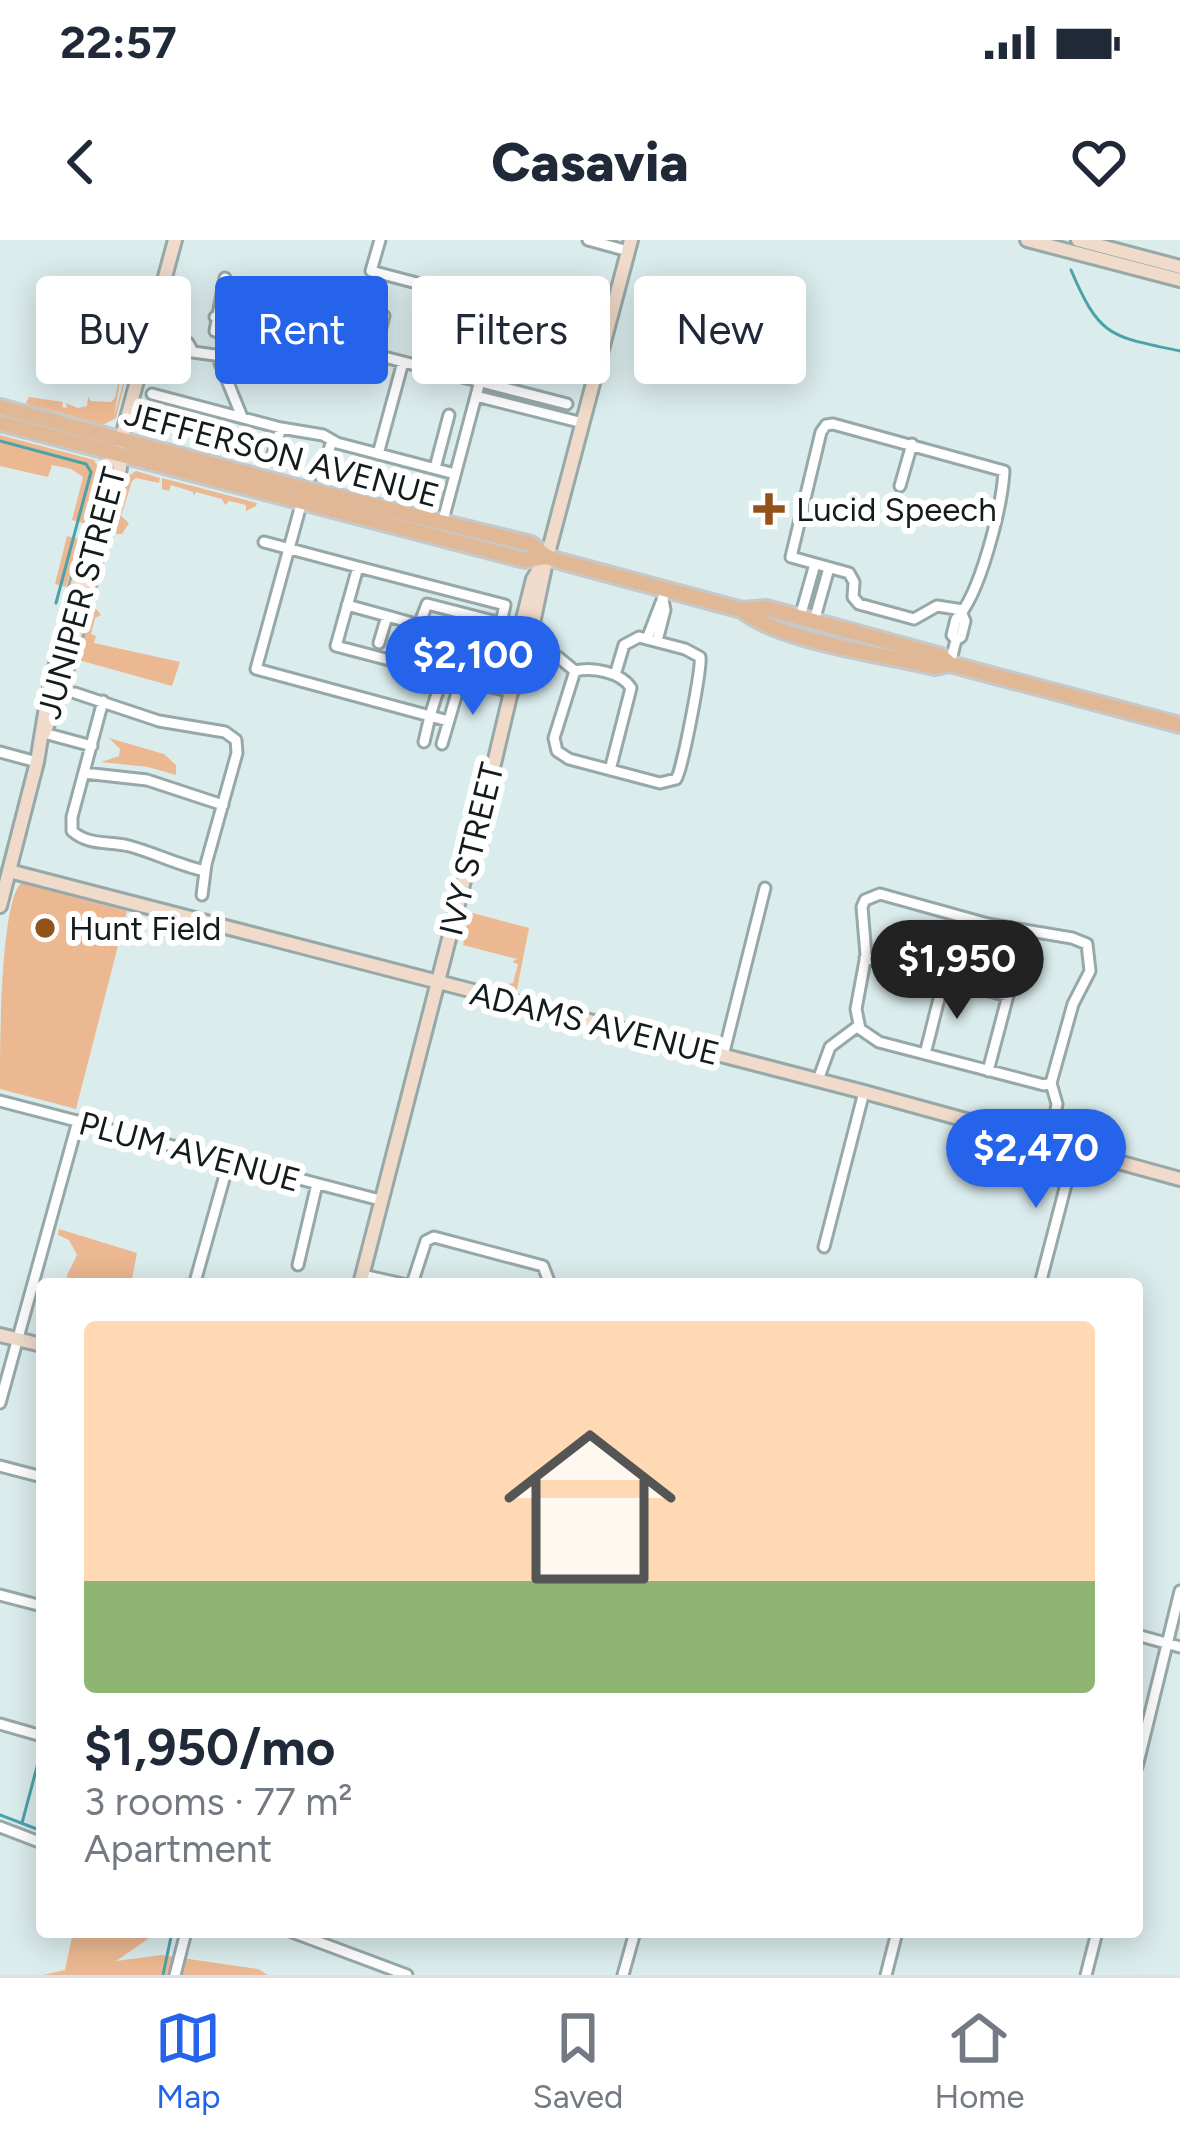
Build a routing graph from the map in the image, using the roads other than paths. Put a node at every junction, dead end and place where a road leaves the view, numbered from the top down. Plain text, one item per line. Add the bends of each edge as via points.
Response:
1 (176, 240) edge
2 (588, 240) edge
3 (1028, 240) edge
4 (1078, 240) edge
5 (376, 241) edge
6 (629, 245) edge
7 (1180, 267) edge
8 (169, 276) edge
9 (1180, 280) edge
10 (412, 282) edge
11 (388, 360) edge
12 (403, 362) junction
13 (412, 364) edge
14 (141, 384) edge
15 (230, 384) edge
16 (479, 384) edge
17 (488, 384) edge
18 (492, 385) joint
19 (152, 394) dead end
20 (476, 396) junction
21 (0, 407) edge
22 (449, 415) dead end
23 (554, 416) junction
24 (242, 417) junction
25 (0, 423) edge
26 (583, 423) junction
27 (281, 428) junction
28 (332, 440) junction
29 (912, 444) junction
30 (120, 446) junction
31 (378, 454) junction
32 (272, 460) dead end
33 (435, 468) junction
34 (455, 474) junction
35 (321, 478) dead end
36 (289, 485) junction
37 (900, 486) dead end
38 (263, 490) junction
39 (302, 501) junction
40 (442, 524) junction
41 (264, 542) dead end
42 (288, 548) junction
43 (547, 557) junction
44 (815, 564) junction
45 (358, 567) junction
46 (829, 568) junction
47 (810, 584) junction
48 (824, 587) junction
49 (664, 595) junction
50 (347, 605) junction
51 (742, 610) junction
52 (963, 612) junction
53 (387, 616) junction
54 (807, 619) junction
55 (846, 630) junction
56 (797, 635) junction
57 (652, 640) junction
58 (379, 643) dead end
59 (527, 648) junction
60 (950, 664) junction
61 (575, 671) junction
62 (443, 674) junction
63 (615, 675) junction
64 (461, 679) junction
65 (511, 692) junction
66 (75, 693) dead end
67 (103, 701) junction
68 (430, 716) junction
69 (448, 721) junction
70 (1180, 725) edge
71 (44, 733) junction
72 (424, 742) dead end
73 (442, 744) dead end
74 (92, 746) junction
75 (0, 752) edge
76 (38, 763) junction
77 (610, 770) junction
78 (84, 773) junction
79 (223, 806) junction
80 (9, 871) junction
81 (206, 871) junction
82 (765, 888) dead end
83 (202, 895) dead end
84 (0, 906) edge
85 (866, 958) junction
86 (1016, 965) dead end
87 (944, 979) junction
88 (436, 983) junction
89 (1008, 996) junction
90 (858, 1026) junction
91 (925, 1054) junction
92 (723, 1056) junction
93 (988, 1071) junction
94 (818, 1080) junction
95 (1051, 1083) junction
96 (864, 1092) junction
97 (0, 1101) edge
98 (78, 1121) junction
99 (1050, 1143) junction
100 (1075, 1150) junction
101 (229, 1161) junction
102 (1180, 1179) edge
103 (317, 1184) junction
104 (380, 1201) junction
105 (824, 1247) dead end
106 (298, 1265) dead end
107 (195, 1278) edge
108 (361, 1278) edge
109 (414, 1278) edge
110 (548, 1278) edge
111 (1042, 1278) edge
112 (0, 1334) edge
113 (17, 1339) junction
114 (36, 1344) edge
115 (0, 1403) edge
116 (0, 1466) edge
117 (36, 1475) edge
118 (1180, 1591) edge
119 (0, 1595) edge
120 (36, 1604) edge
121 (1143, 1637) edge
122 (1166, 1643) junction
123 (1180, 1647) edge
124 (0, 1724) edge
125 (36, 1734) edge
126 (1143, 1741) edge
127 (0, 1827) edge
128 (36, 1841) edge
129 (184, 1938) edge
130 (308, 1938) edge
131 (632, 1938) edge
132 (895, 1938) edge
133 (1095, 1938) edge
134 (175, 1975) edge
135 (407, 1975) edge
136 (623, 1975) edge
137 (886, 1975) edge
138 (1086, 1975) edge

1 - 8 street, JUNIPER STREET
2 - 6 street
3 - 9 street
4 - 7 street
5 - 10 street via 371,271
6 - 26 street
11 - 12 street
12 - 13 street
12 - 31 street
14 - 30 street, JUNIPER STREET
15 - 24 street
16 - 20 street
17 - 18 street
18 - 23 street via 562,403
19 - 24 street
20 - 23 street
20 - 34 street
21 - 30 main road, JEFFERSON AVENUE
22 - 33 street
23 - 26 street
24 - 27 street
25 - 30 main road, JEFFERSON AVENUE
26 - 43 street
27 - 28 street
27 - 32 street
28 - 31 street
28 - 35 street
29 - 37 street
29 - 44 street via 823,427 790,550
29 - 52 street via 1004,471
30 - 36 main road, JEFFERSON AVENUE
30 - 38 main road, JEFFERSON AVENUE
30 - 71 street, JUNIPER STREET
31 - 33 street
33 - 34 street
34 - 40 street
36 - 38 main road
36 - 40 main road, JEFFERSON AVENUE
38 - 39 main road, JEFFERSON AVENUE
39 - 42 street
39 - 43 main road, JEFFERSON AVENUE via 524,560
40 - 43 main road, JEFFERSON AVENUE via 530,544
41 - 42 street
42 - 45 street
42 - 68 street via 256,669
43 - 49 main road, JEFFERSON AVENUE
43 - 59 street, IVY STREET
43 - 65 street, IVY STREET via 533,579
44 - 46 street
44 - 47 street
45 - 50 street
45 - 53 street via 506,605 501,622 427,604 419,625
46 - 48 street
46 - 52 street via 851,575 853,597 867,607 914,619 937,606
47 - 48 street
47 - 54 street
48 - 54 street
49 - 51 main road, JEFFERSON AVENUE
49 - 57 street
50 - 53 street
50 - 62 street via 335,646
51 - 54 main road, JEFFERSON AVENUE
51 - 56 main road, JEFFERSON AVENUE
52 - 60 street
53 - 58 street
54 - 55 main road, JEFFERSON AVENUE
55 - 56 main road via 801,627
55 - 60 main road, JEFFERSON AVENUE
56 - 60 main road, JEFFERSON AVENUE
57 - 63 street via 631,639
57 - 77 street via 700,657 682,772 660,783
59 - 61 street
59 - 65 street, IVY STREET
60 - 70 main road, JEFFERSON AVENUE
61 - 63 street
61 - 77 street via 554,738 558,752
62 - 64 street
62 - 68 street
63 - 77 street via 628,682 630,697
64 - 65 street
64 - 69 street
65 - 88 street, IVY STREET
66 - 67 street
67 - 74 street
67 - 79 street via 231,735 237,753
68 - 69 street
68 - 72 street
69 - 73 street
71 - 74 street
71 - 76 street, JUNIPER STREET
74 - 78 street
75 - 76 street
76 - 80 street, JUNIPER STREET
78 - 79 street via 146,780
78 - 81 street via 72,817 77,837
79 - 81 street
80 - 84 street, JUNIPER STREET
80 - 88 street, ADAMS AVENUE
81 - 83 street
82 - 92 street
85 - 87 street
85 - 90 street
85 - 95 street via 862,907 880,895 1087,944 1090,971
86 - 89 street
87 - 89 street
87 - 91 street
88 - 92 street, ADAMS AVENUE
88 - 104 street, IVY STREET
89 - 93 street
90 - 91 street via 879,1042
90 - 94 street via 830,1047
91 - 93 street
92 - 94 street, ADAMS AVENUE
93 - 95 street
94 - 96 street, ADAMS AVENUE
95 - 99 street via 1057,1111
96 - 99 street, ADAMS AVENUE
96 - 105 street
97 - 98 street, PLUM AVENUE
98 - 101 street, PLUM AVENUE
98 - 113 street
99 - 100 street, ADAMS AVENUE
100 - 102 street, ADAMS AVENUE
100 - 111 street
101 - 103 street, PLUM AVENUE
101 - 107 street
103 - 104 street, PLUM AVENUE
103 - 106 street
104 - 108 street, IVY STREET
109 - 110 street via 434,1238 543,1266
112 - 113 street
113 - 114 street
113 - 115 street
116 - 117 street
118 - 122 street
119 - 120 street
121 - 122 street
122 - 123 street
122 - 126 street
124 - 125 street
127 - 128 street
129 - 134 street
130 - 135 street
131 - 136 street
132 - 137 street
133 - 138 street

